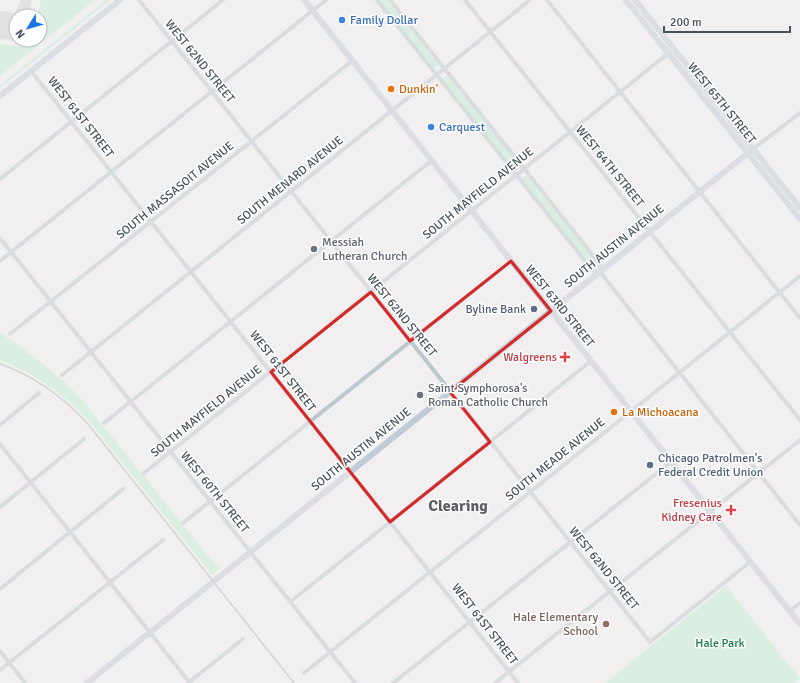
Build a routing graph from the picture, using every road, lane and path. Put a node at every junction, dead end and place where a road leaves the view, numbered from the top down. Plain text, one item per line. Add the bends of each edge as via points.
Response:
1 (120, 0) edge
2 (139, 0) edge
3 (223, 0) edge
4 (304, 0) edge
5 (326, 0) edge
6 (377, 0) edge
7 (390, 0) edge
8 (465, 0) edge
9 (530, 0) edge
10 (547, 0) edge
11 (626, 0) edge
12 (635, 0) edge
13 (312, 11) junction
14 (490, 32) junction
15 (172, 41) junction
16 (674, 49) junction
17 (668, 54) junction
18 (352, 61) junction
19 (444, 68) junction
20 (32, 71) junction
21 (437, 75) junction
22 (211, 91) junction
23 (620, 92) junction
24 (0, 96) edge
25 (392, 111) junction
26 (800, 113) edge
27 (72, 121) junction
28 (570, 132) junction
29 (251, 141) junction
30 (754, 149) junction
31 (748, 154) junction
32 (432, 161) junction
33 (524, 169) junction
34 (112, 171) junction
35 (516, 175) junction
36 (0, 179) edge
37 (291, 191) junction
38 (700, 192) junction
39 (800, 208) edge
40 (471, 211) junction
41 (800, 219) edge
42 (151, 221) junction
43 (650, 232) junction
44 (0, 238) edge
45 (331, 241) junction
46 (11, 252) junction
47 (0, 260) edge
48 (510, 261) junction
49 (191, 272) junction
50 (600, 272) junction
51 (800, 276) edge
52 (371, 292) junction
53 (780, 292) junction
54 (51, 302) junction
55 (551, 311) junction
56 (800, 318) edge
57 (231, 321) junction
58 (730, 332) junction
59 (10, 334) dead end
60 (410, 341) junction
61 (91, 352) junction
62 (591, 361) junction
63 (271, 372) junction
64 (680, 372) junction
65 (62, 375) dead end
66 (450, 392) junction
67 (39, 394) dead end
68 (130, 402) junction
69 (630, 411) junction
70 (800, 420) edge
71 (310, 422) junction
72 (104, 423) dead end
73 (0, 425) edge
74 (84, 439) dead end
75 (800, 440) edge
76 (490, 442) junction
77 (0, 444) edge
78 (171, 452) junction
79 (671, 462) junction
80 (350, 472) junction
81 (144, 473) dead end
82 (759, 473) junction
83 (30, 482) junction
84 (123, 489) dead end
85 (530, 492) junction
86 (210, 502) junction
87 (0, 506) edge
88 (710, 512) junction
89 (390, 522) junction
90 (183, 523) dead end
91 (800, 525) edge
92 (70, 532) junction
93 (163, 540) dead end
94 (570, 543) junction
95 (250, 552) junction
96 (750, 562) junction
97 (430, 572) junction
98 (110, 582) junction
99 (0, 588) edge
100 (609, 592) junction
101 (290, 602) junction
102 (800, 603) edge
103 (790, 611) junction
104 (470, 621) junction
105 (800, 624) edge
106 (150, 632) junction
107 (243, 639) dead end
108 (0, 651) edge
109 (330, 652) junction
110 (9, 663) junction
111 (0, 670) edge
112 (509, 672) junction
113 (304, 673) dead end
114 (25, 683) edge
115 (87, 683) edge
116 (189, 683) edge
117 (354, 683) edge
118 (393, 683) edge
119 (495, 683) edge
120 (518, 683) edge

1 - 20 street
2 - 15 street, WEST 62ND STREET
3 - 15 street
4 - 13 street, WEST 63RD STREET
5 - 13 street
6 - 21 street
7 - 19 street
8 - 14 street, WEST 64TH STREET
9 - 14 street, SOUTH MENARD AVENUE
10 - 23 street
11 - 17 street, WEST 65TH STREET
12 - 16 street, WEST 65TH STREET
13 - 18 street, WEST 63RD STREET
13 - 22 street
14 - 19 street, SOUTH MENARD AVENUE
14 - 28 street, WEST 64TH STREET
15 - 22 street, WEST 62ND STREET
15 - 27 street
16 - 17 street, SOUTH MAYFIELD AVENUE
16 - 30 street, WEST 65TH STREET
17 - 23 street, SOUTH MAYFIELD AVENUE
17 - 31 street, WEST 65TH STREET
18 - 25 street, WEST 63RD STREET
18 - 29 street, SOUTH MASSASOIT AVENUE
19 - 21 street, SOUTH MENARD AVENUE
19 - 33 street
20 - 24 street
20 - 27 street, WEST 61ST STREET
21 - 25 street, SOUTH MENARD AVENUE
21 - 35 street
22 - 29 street, WEST 62ND STREET
22 - 34 street
23 - 28 street, SOUTH MAYFIELD AVENUE
23 - 38 street
25 - 32 street, WEST 63RD STREET
25 - 37 street, SOUTH MENARD AVENUE
26 - 30 street, SOUTH AUSTIN AVENUE
27 - 34 street, WEST 61ST STREET
27 - 36 street
28 - 33 street, SOUTH MAYFIELD AVENUE
28 - 43 street, WEST 64TH STREET
29 - 37 street, WEST 62ND STREET
29 - 42 street, SOUTH MASSASOIT AVENUE
30 - 31 street, SOUTH AUSTIN AVENUE
30 - 39 street, WEST 65TH STREET
31 - 38 street, SOUTH AUSTIN AVENUE
31 - 41 street, WEST 65TH STREET
32 - 40 street, WEST 63RD STREET
32 - 45 street
33 - 35 street, SOUTH MAYFIELD AVENUE
33 - 50 street via 600,265
34 - 42 street, WEST 61ST STREET
34 - 46 street
35 - 40 street, SOUTH MAYFIELD AVENUE
35 - 50 street via 593,271
37 - 45 street, WEST 62ND STREET
37 - 49 street, SOUTH MENARD AVENUE
38 - 43 street, SOUTH AUSTIN AVENUE
38 - 53 street
40 - 48 street, WEST 63RD STREET
40 - 52 street, SOUTH MAYFIELD AVENUE
42 - 49 street, WEST 61ST STREET
42 - 54 street, SOUTH MASSASOIT AVENUE
43 - 50 street, SOUTH AUSTIN AVENUE
43 - 58 street, WEST 64TH STREET
44 - 46 street, WEST 60TH STREET
45 - 52 street, WEST 62ND STREET
45 - 57 street
46 - 47 street
46 - 54 street, WEST 60TH STREET
48 - 55 street, WEST 63RD STREET
48 - 60 street
49 - 57 street, WEST 61ST STREET
49 - 61 street, SOUTH MENARD AVENUE
50 - 55 street, SOUTH AUSTIN AVENUE
50 - 64 street
51 - 53 street, SOUTH MEADE AVENUE
52 - 60 street, WEST 62ND STREET
52 - 63 street, SOUTH MAYFIELD AVENUE
53 - 56 street
53 - 58 street, SOUTH MEADE AVENUE
54 - 59 street, SOUTH MASSASOIT AVENUE
54 - 61 street, WEST 60TH STREET
55 - 62 street, WEST 63RD STREET
55 - 66 street, SOUTH AUSTIN AVENUE
57 - 63 street, WEST 61ST STREET
57 - 68 street
58 - 64 street, SOUTH MEADE AVENUE
58 - 70 street, WEST 64TH STREET
60 - 66 street, WEST 62ND STREET
60 - 71 street
61 - 65 street, SOUTH MENARD AVENUE
61 - 68 street, WEST 60TH STREET
62 - 69 street, WEST 63RD STREET
62 - 76 street
63 - 71 street, WEST 61ST STREET
63 - 78 street, SOUTH MAYFIELD AVENUE
64 - 69 street, SOUTH MEADE AVENUE
64 - 82 street
66 - 76 street, WEST 62ND STREET
66 - 80 street, SOUTH AUSTIN AVENUE
67 - 73 street
68 - 72 street
68 - 78 street, WEST 60TH STREET
69 - 79 street, WEST 63RD STREET
69 - 85 street, SOUTH MEADE AVENUE
71 - 80 street, WEST 61ST STREET
71 - 86 street
74 - 83 street
75 - 82 street
76 - 85 street, WEST 62ND STREET
76 - 89 street
77 - 83 street
78 - 81 street, SOUTH MAYFIELD AVENUE
78 - 86 street, WEST 60TH STREET
79 - 88 street, WEST 63RD STREET
79 - 94 street
80 - 89 street, WEST 61ST STREET
80 - 95 street, SOUTH AUSTIN AVENUE
82 - 88 street
82 - 91 street
83 - 87 street
83 - 92 street
84 - 92 street
85 - 94 street, WEST 62ND STREET
85 - 97 street, SOUTH MEADE AVENUE
86 - 90 street
86 - 95 street, WEST 60TH STREET
88 - 96 street, WEST 63RD STREET
88 - 100 street
89 - 97 street, WEST 61ST STREET
89 - 101 street
92 - 98 street
92 - 99 street
93 - 98 street
94 - 100 street, WEST 62ND STREET
94 - 104 street
95 - 101 street, WEST 60TH STREET
95 - 106 street, SOUTH AUSTIN AVENUE
96 - 100 street, WEST 62ND STREET via 650,642
96 - 103 street, WEST 63RD STREET
97 - 104 street, WEST 61ST STREET
97 - 109 street, SOUTH MEADE AVENUE
98 - 106 street
98 - 110 street
100 - 112 street
101 - 109 street, WEST 60TH STREET
102 - 103 street
103 - 105 street, WEST 63RD STREET
104 - 112 street, WEST 61ST STREET
104 - 118 street
106 - 115 street, SOUTH AUSTIN AVENUE
106 - 116 street
107 - 116 street
108 - 110 street
109 - 113 street, SOUTH MEADE AVENUE
109 - 117 street, WEST 60TH STREET
110 - 111 street
110 - 114 street
112 - 119 street
112 - 120 street, WEST 61ST STREET

